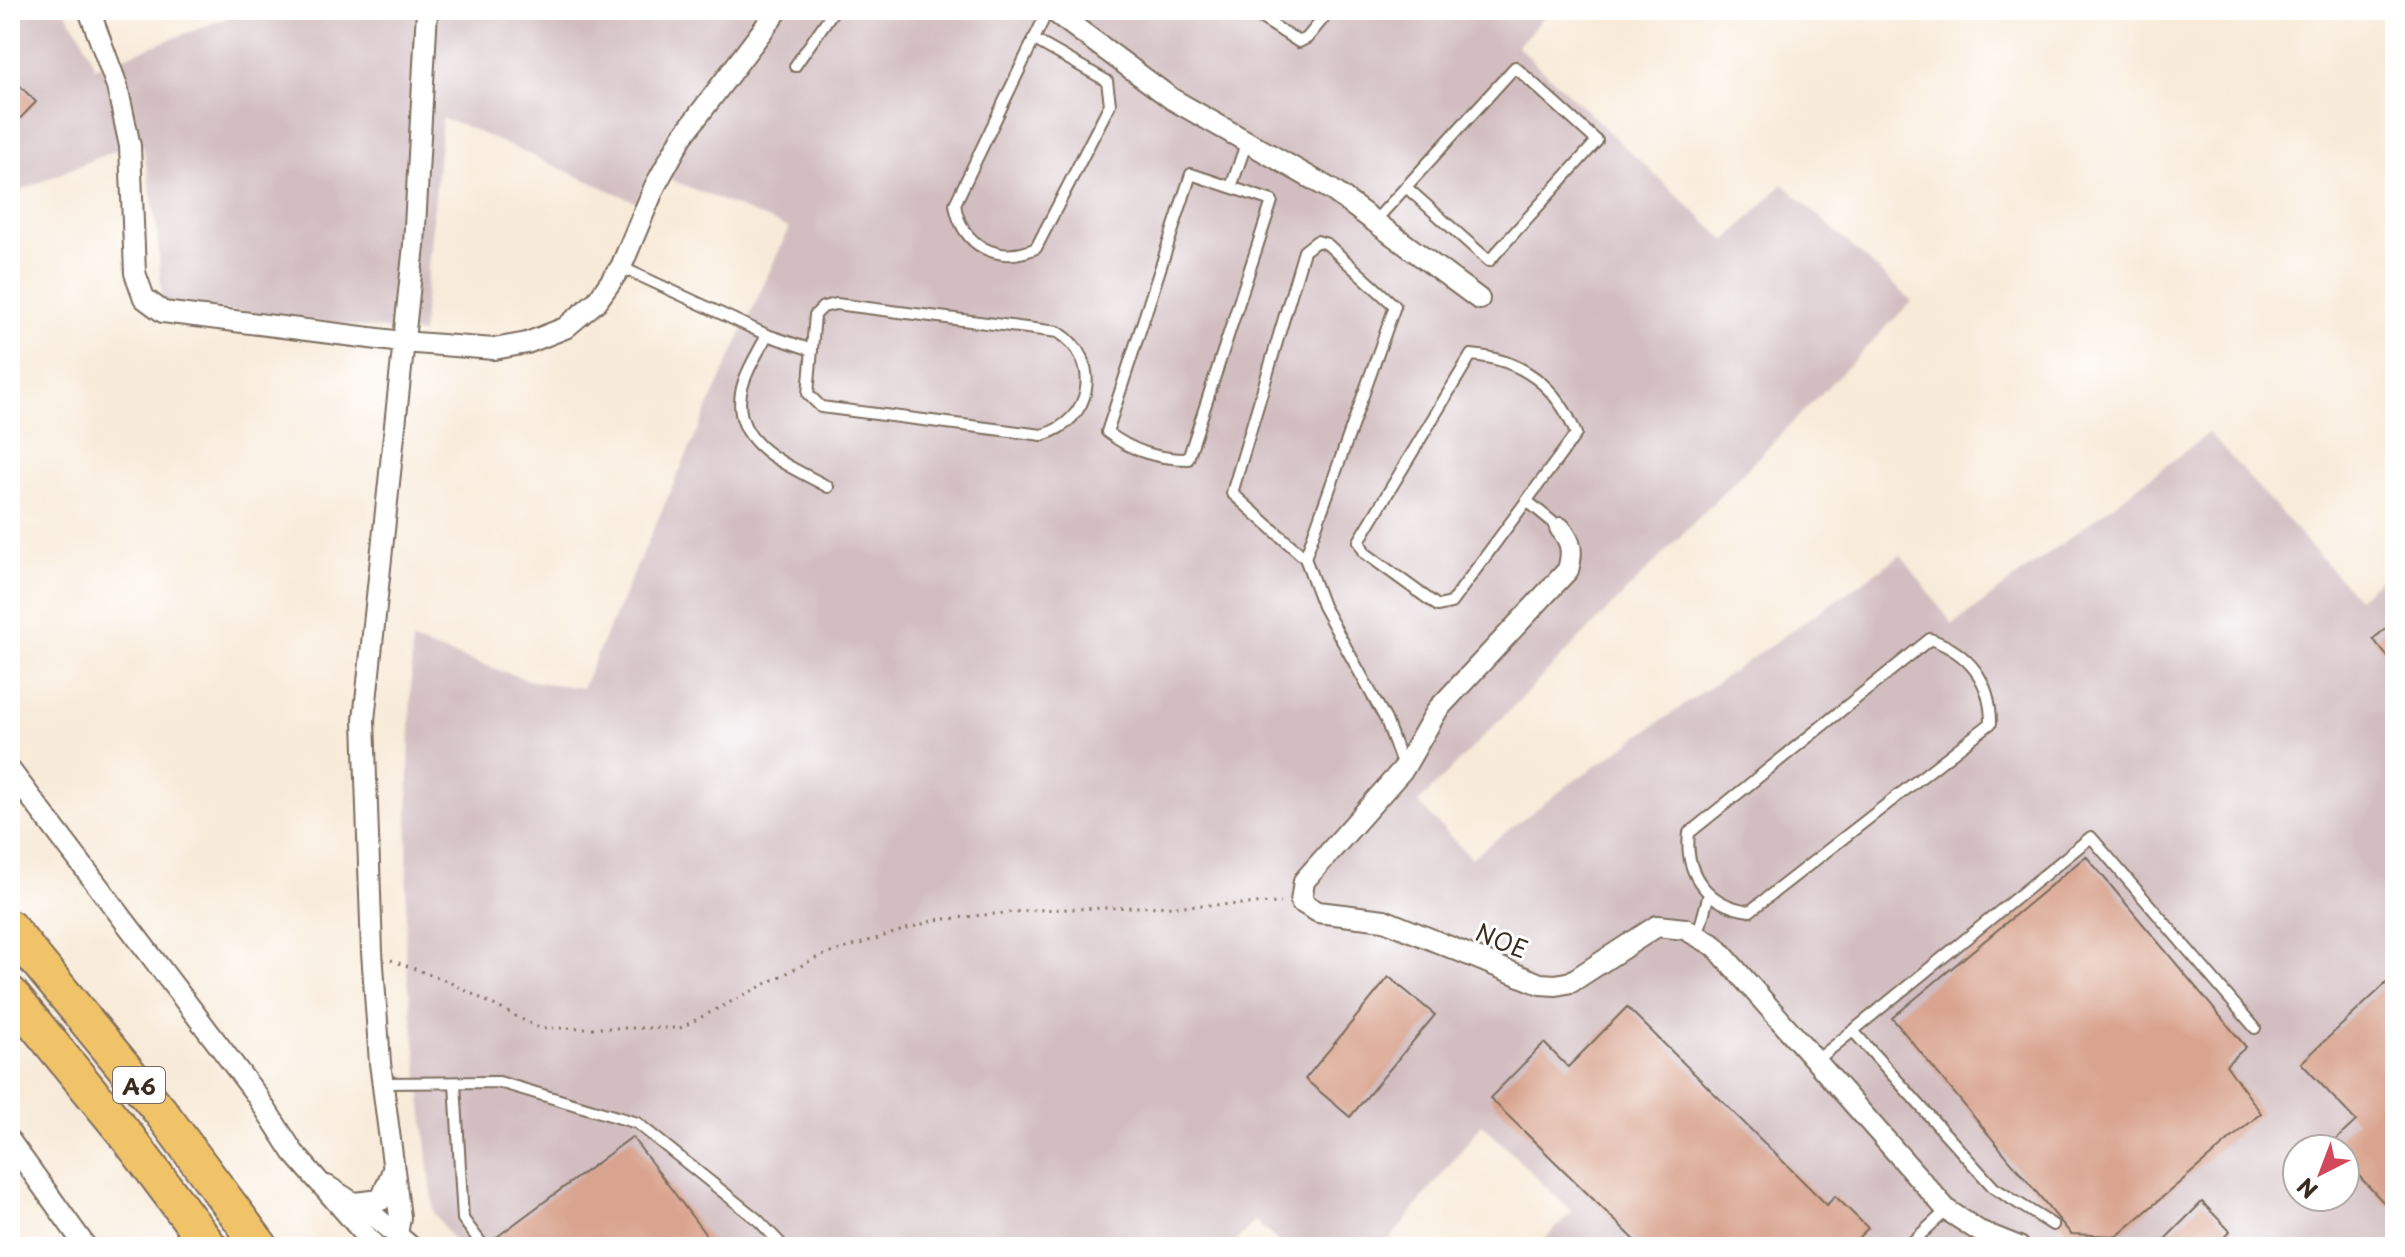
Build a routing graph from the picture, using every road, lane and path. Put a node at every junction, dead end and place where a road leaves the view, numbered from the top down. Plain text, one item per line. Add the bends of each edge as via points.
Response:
1 (89, 10) edge
2 (427, 10) edge
3 (778, 10) edge
4 (834, 10) edge
5 (1050, 10) edge
6 (1249, 10) edge
7 (1330, 10) edge
8 (1033, 39) junction
9 (795, 66) dead end
10 (1246, 144) junction
11 (1231, 187) junction
12 (1406, 187) junction
13 (1374, 222) junction
14 (621, 267) junction
15 (1479, 299) dead end
16 (767, 335) junction
17 (402, 342) junction
18 (812, 350) junction
19 (828, 487) dead end
20 (1527, 501) junction
21 (1560, 528) joint
22 (1305, 558) junction
23 (1404, 768) junction
24 (10, 770) edge
25 (1709, 894) junction
26 (1301, 902) junction
27 (10, 928) edge
28 (1698, 934) junction
29 (372, 952) junction
30 (10, 993) edge
31 (2255, 1028) dead end
32 (1853, 1031) junction
33 (1817, 1060) junction
34 (382, 1083) junction
35 (455, 1083) junction
36 (10, 1141) edge
37 (393, 1166) junction
38 (321, 1182) junction
39 (355, 1203) junction
40 (1947, 1210) junction
41 (2053, 1225) dead end
42 (401, 1243) edge
43 (86, 1247) edge
44 (210, 1247) edge
45 (261, 1247) edge
46 (376, 1247) edge
47 (484, 1247) edge
48 (784, 1247) edge
49 (1907, 1247) edge
50 (2019, 1247) edge

1 - 17 street via 117,86 130,146 135,273 144,298 163,312
2 - 17 street via 414,245
3 - 14 street via 682,137
4 - 9 lane
5 - 8 lane
5 - 10 street via 1172,99
6 - 7 lane via 1299,42
8 - 8 lane via 955,204 966,234 983,248 1004,255 1036,248 1110,104 1107,81
10 - 11 lane
10 - 13 street via 1291,164
11 - 11 lane via 1191,174 1107,432 1143,453 1188,459 1272,201
12 - 12 lane via 1515,67 1597,141 1489,261
12 - 13 lane
13 - 15 street
14 - 16 lane
14 - 17 street via 597,301 565,328 527,343 494,349
16 - 18 lane
16 - 19 lane via 741,390 740,412 749,435 762,450
17 - 29 street via 364,720
18 - 18 lane via 815,315 836,304 1058,332 1080,353 1088,385 1074,418 1042,435 836,409 813,403 808,394
20 - 20 lane via 1576,434 1563,406 1543,383 1502,360 1471,355 1359,541 1365,553 1438,606 1451,603
20 - 21 lane
21 - 23 street via 1570,540 1568,570 1438,709
22 - 22 lane via 1395,306 1327,244 1317,241 1304,251 1232,493
22 - 23 lane via 1323,606 1386,720
23 - 26 street via 1304,881
24 - 38 street via 255,1093 293,1152
25 - 25 lane via 1750,911 1991,723 1984,683 1968,660 1930,639 1689,833 1690,866
25 - 28 lane
26 - 28 street, NOE via 1318,912 1384,920 1540,984 1571,982 1657,926
26 - 29 path via 1034,910 935,920 818,957 680,1028 539,1028 449,982
27 - 45 highway, Α6 via 160,1111
28 - 33 street, NOE via 1715,946
29 - 34 street
30 - 44 highway, Α6
31 - 32 lane via 2091,837
32 - 33 lane
32 - 41 lane via 1994,1188
33 - 40 street, NOE
34 - 35 lane
34 - 37 street
35 - 47 lane via 463,1219
35 - 48 lane via 499,1082 637,1123
36 - 43 street
37 - 39 street via 381,1200
37 - 42 street
38 - 39 street
38 - 46 street
39 - 42 street
40 - 49 lane
40 - 50 street, NOE via 1979,1231

